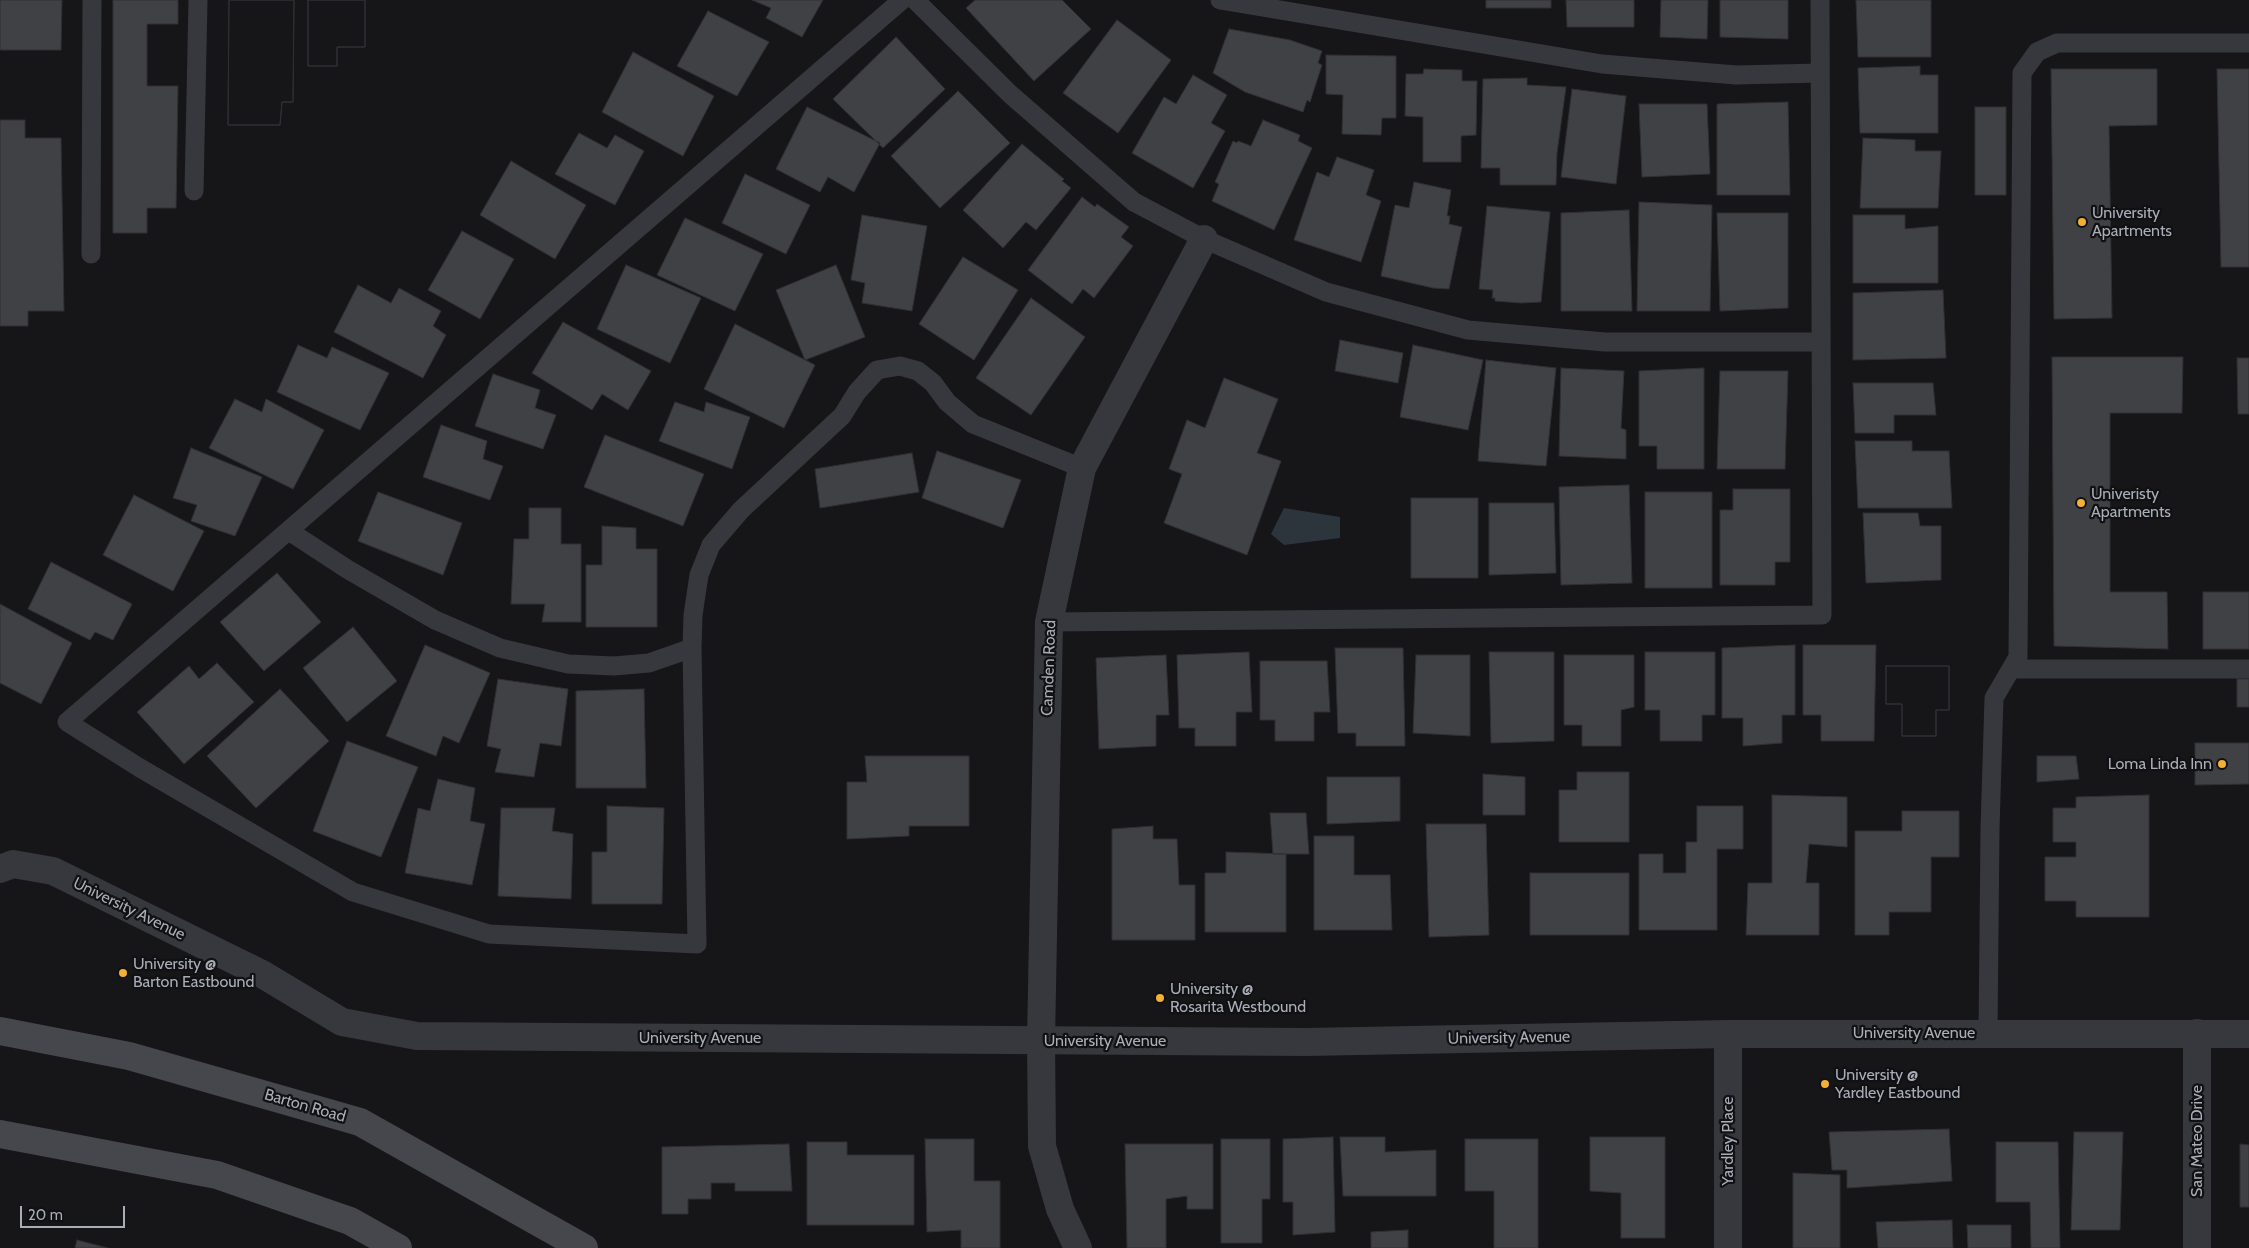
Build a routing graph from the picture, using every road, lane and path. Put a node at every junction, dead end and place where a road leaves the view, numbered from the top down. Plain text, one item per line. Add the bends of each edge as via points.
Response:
1 (92, 0) edge
2 (198, 0) edge
3 (902, 0) edge
4 (915, 0) edge
5 (1220, 0) edge
6 (1820, 0) edge
7 (2249, 43) edge
8 (1820, 72) junction
9 (194, 191) dead end
10 (1204, 239) junction
11 (91, 254) dead end
12 (1821, 342) junction
13 (1082, 468) junction
14 (289, 531) junction
15 (1049, 622) junction
16 (692, 648) junction
17 (2249, 668) edge
18 (2012, 669) junction
19 (0, 869) edge
20 (0, 1031) edge
21 (1988, 1033) junction
22 (2197, 1033) junction
23 (1728, 1034) junction
24 (2249, 1034) edge
25 (1041, 1040) junction
26 (0, 1134) edge
27 (398, 1248) edge
28 (584, 1248) edge
29 (1078, 1248) edge
30 (1728, 1248) edge
31 (2197, 1248) edge

1 - 11 lane
2 - 9 lane
3 - 14 lane
4 - 10 lane via 1010,94 1134,202
5 - 8 lane via 1602,64 1736,75
6 - 8 lane
7 - 18 lane via 2057,43 2037,52 2022,73 2018,657
8 - 12 lane
10 - 12 lane via 1326,292 1468,330 1605,342
10 - 13 street, Camden Road
12 - 15 lane via 1822,615
13 - 15 street, Camden Road
13 - 16 lane via 973,424 918,371 900,366 877,370 857,392 842,416 741,510 711,545 699,575
14 - 16 lane via 435,620 500,648 568,664 614,666 649,663
14 - 16 lane via 67,722 353,892 489,934 697,944
15 - 25 street, Camden Road
17 - 18 lane
18 - 21 lane via 1994,698
19 - 25 street, University Avenue via 12,864 53,871 262,974 342,1022 417,1036
20 - 28 main road, Barton Road via 129,1056 360,1122
21 - 22 street, University Avenue
21 - 23 street, University Avenue
22 - 24 street, University Avenue
22 - 31 street, San Mateo Drive
23 - 25 street, University Avenue via 1306,1042
23 - 30 street, Yardley Place
25 - 29 street, Camden Road via 1042,1146 1060,1209
26 - 27 main road via 216,1175 350,1221

